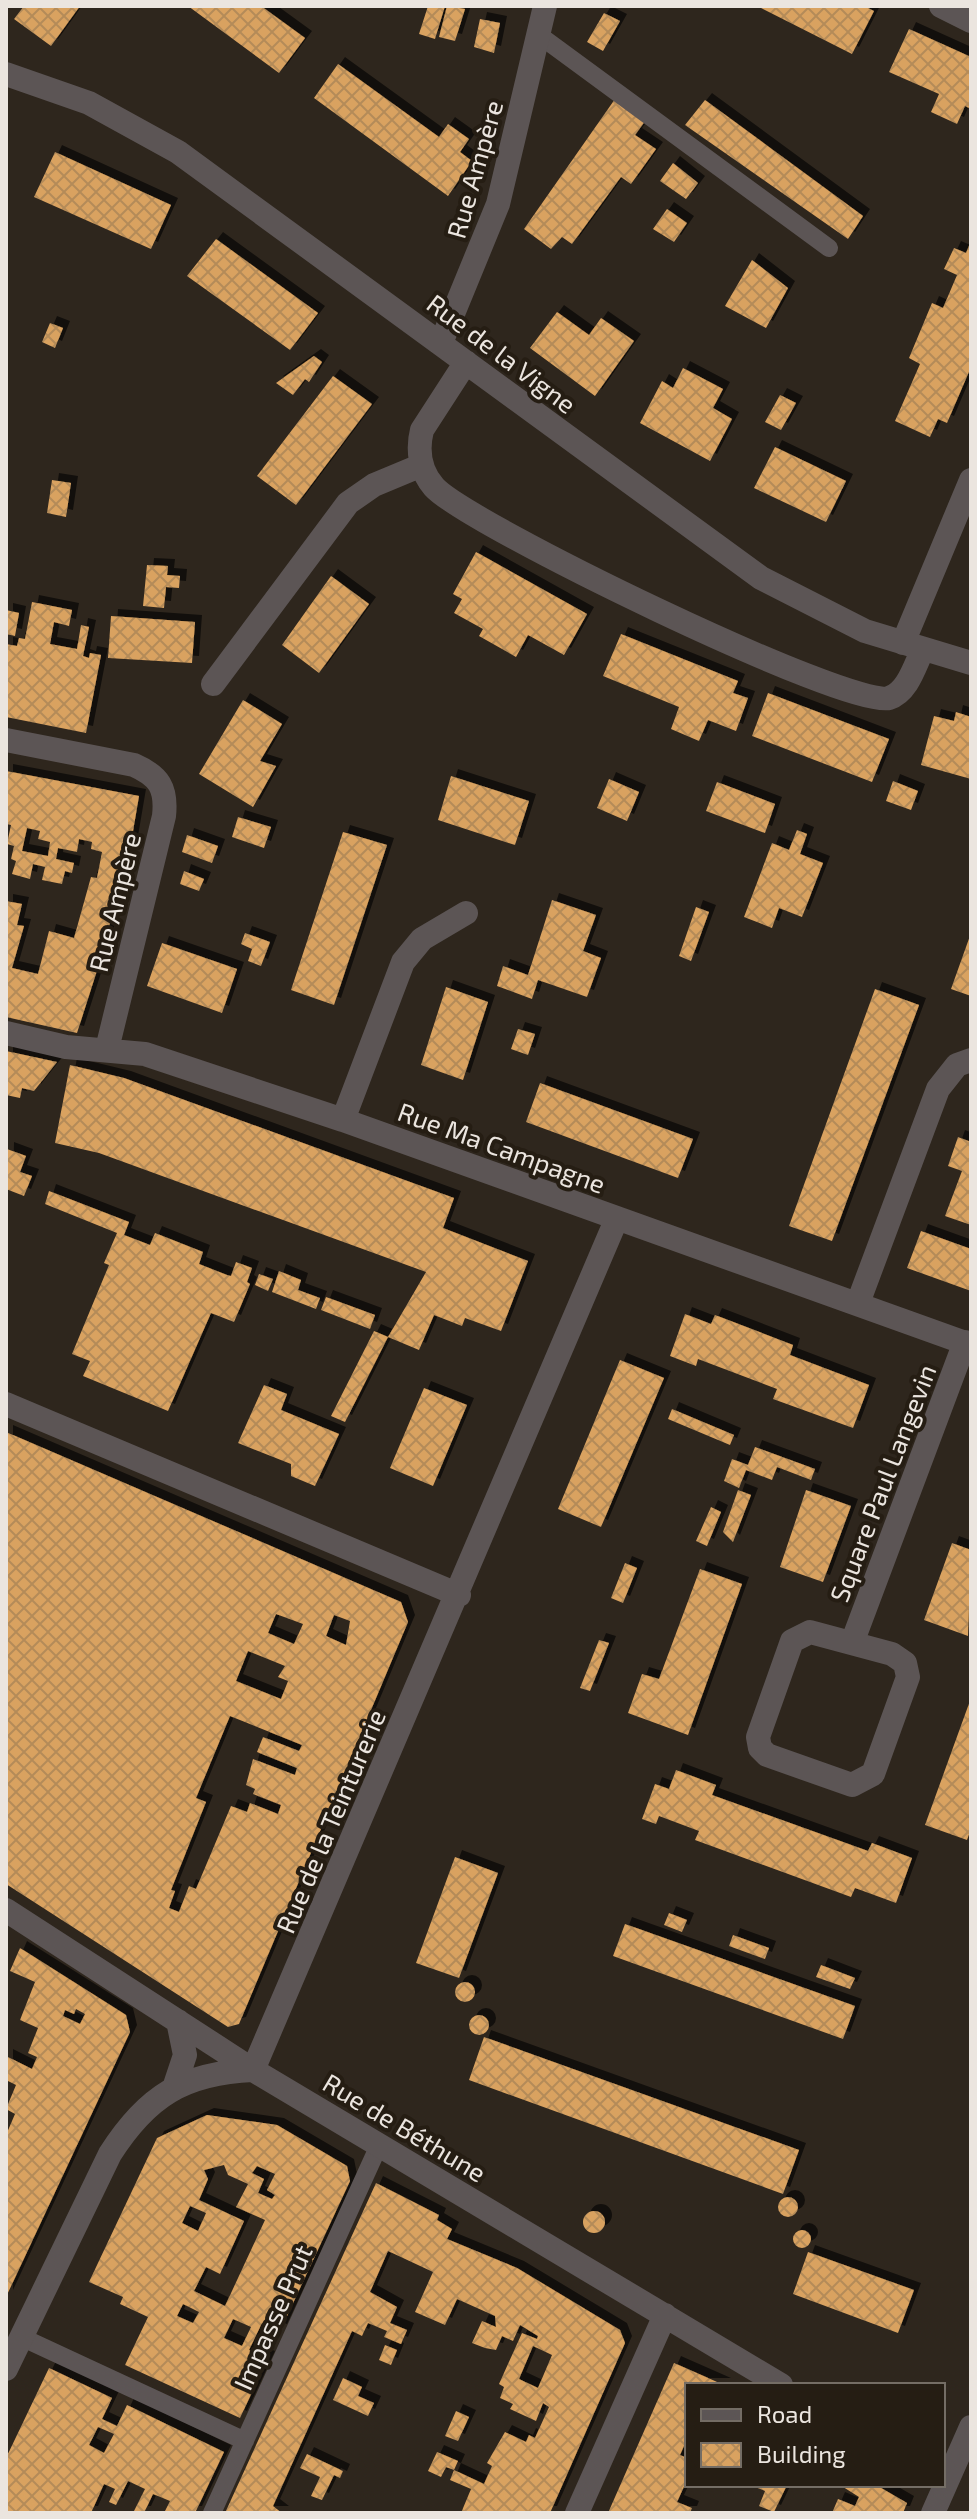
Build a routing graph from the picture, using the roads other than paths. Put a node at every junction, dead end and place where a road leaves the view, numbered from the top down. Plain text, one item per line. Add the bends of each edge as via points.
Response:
1 (545, 6) edge
2 (941, 6) edge
3 (971, 21) edge
4 (539, 35) junction
5 (6, 74) edge
6 (829, 248) dead end
7 (441, 343) junction
8 (466, 362) junction
9 (422, 465) junction
10 (971, 480) edge
11 (913, 646) junction
12 (971, 663) edge
13 (213, 684) dead end
14 (6, 740) edge
15 (466, 913) dead end
16 (6, 1033) edge
17 (107, 1049) junction
18 (971, 1060) edge
19 (343, 1120) junction
20 (617, 1218) junction
21 (858, 1303) junction
22 (968, 1344) edge
23 (6, 1404) edge
24 (459, 1595) junction
25 (852, 1643) junction
26 (6, 1910) edge
27 (178, 2021) junction
28 (253, 2070) junction
29 (174, 2088) junction
30 (380, 2143) junction
31 (665, 2315) junction
32 (21, 2337) junction
33 (6, 2369) edge
34 (778, 2383) edge
35 (971, 2427) edge
36 (245, 2441) junction
37 (945, 2482) edge
38 (943, 2487) edge
39 (212, 2513) edge
40 (577, 2513) edge
41 (933, 2513) edge

1 - 4 street, Rue Ampère
2 - 3 street
4 - 6 lane
4 - 7 street, Rue Ampère via 498,204
5 - 7 street, Rue de la Vigne via 89,103 178,152
7 - 8 street, Rue de la Vigne
8 - 9 street via 422,430
8 - 11 street, Rue de la Vigne via 761,578 836,618
9 - 11 street via 442,494 511,535 767,660 888,699 908,680
9 - 13 street via 374,485 348,503
10 - 11 street
11 - 12 street, Rue de la Vigne
14 - 17 street, Rue Ampère via 134,765 163,786 164,816
15 - 19 street via 422,939 403,962
16 - 17 street, Rue Ma Campagne via 66,1047
17 - 19 street, Rue Ma Campagne via 145,1054
18 - 21 street via 957,1065 938,1089
19 - 20 street, Rue Ma Campagne
20 - 21 street, Rue Ma Campagne
20 - 24 street, Rue de la Teinturerie
21 - 22 street, Rue Ma Campagne
22 - 25 street, Square Paul Langevin
23 - 24 street
24 - 28 street, Rue de la Teinturerie
25 - 25 street, Square Paul Langevin via 810,1632 792,1641 758,1737 767,1755 852,1785 873,1774 908,1677 905,1663 892,1654
26 - 27 street, Rue de Béthune
27 - 28 street, Rue de Béthune
27 - 29 street via 185,2055
28 - 29 street via 226,2071
28 - 30 street, Rue de Béthune
29 - 32 street via 149,2102 110,2154
30 - 31 street, Rue de Béthune
30 - 36 lane, Impasse Prut
31 - 34 street, Rue de Béthune
31 - 40 street
32 - 33 street
32 - 36 lane
35 - 37 street
36 - 39 lane, Impasse Prut
38 - 41 street

